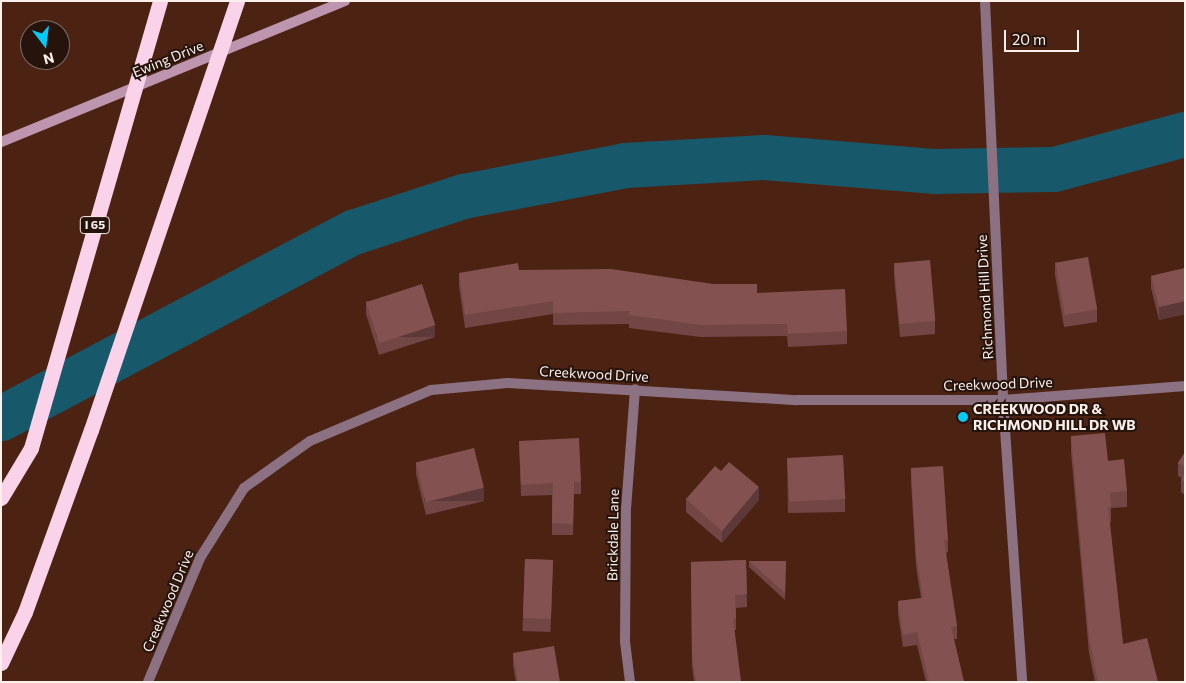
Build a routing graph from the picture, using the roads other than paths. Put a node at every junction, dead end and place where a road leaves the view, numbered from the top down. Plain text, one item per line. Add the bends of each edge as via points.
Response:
1 (160, 1) edge
2 (237, 1) edge
3 (345, 1) edge
4 (985, 1) edge
5 (2, 139) edge
6 (1185, 386) edge
7 (634, 390) junction
8 (1003, 400) junction
9 (1, 498) edge
10 (1, 663) edge
11 (148, 682) edge
12 (630, 682) edge
13 (1022, 682) edge

1 - 9 highway, I 65, bridge via 31,448
2 - 10 highway, bridge via 91,430 25,612
3 - 5 main road, Ewing Drive
4 - 8 street, Richmond Hill Drive
6 - 8 street, Creekwood Drive
7 - 8 street, Creekwood Drive via 797,400
7 - 11 street, Creekwood Drive via 508,383 431,390 310,441 244,488 200,558
7 - 12 street, Brickdale Lane via 626,509 625,641
8 - 13 street, Richmond Hill Drive

